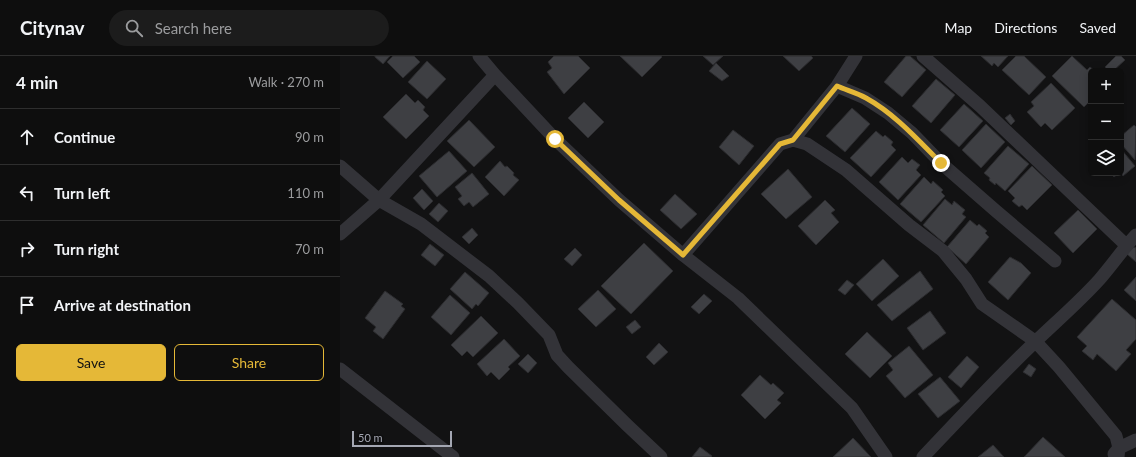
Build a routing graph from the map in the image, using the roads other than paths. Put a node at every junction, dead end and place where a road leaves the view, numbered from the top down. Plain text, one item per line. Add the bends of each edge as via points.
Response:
1 (479, 56) edge
2 (856, 56) edge
3 (923, 56) edge
4 (495, 75) junction
5 (837, 86) junction
6 (793, 140) junction
7 (340, 166) edge
8 (379, 200) junction
9 (340, 234) edge
10 (1136, 235) edge
11 (1126, 245) junction
12 (683, 255) junction
13 (1055, 260) dead end
14 (1035, 341) junction
15 (340, 368) edge
16 (1136, 440) edge
17 (1116, 454) edge
18 (453, 457) edge
19 (661, 457) edge
20 (886, 457) edge
21 (923, 457) edge

1 - 4 street
2 - 5 street
3 - 11 street via 980,106
4 - 8 street
4 - 12 street via 555,139 619,200
5 - 6 street
5 - 13 street via 865,98 888,113 941,163
6 - 12 street via 780,144
6 - 14 street via 807,144 846,170 942,251 966,279 982,304
7 - 8 street
8 - 9 street
8 - 19 street via 421,224 518,303 549,335 558,355 568,367
10 - 11 street
11 - 14 street via 1100,279
12 - 20 street via 738,298 852,408
14 - 17 street via 1116,436
14 - 21 street
15 - 18 street
16 - 17 street

